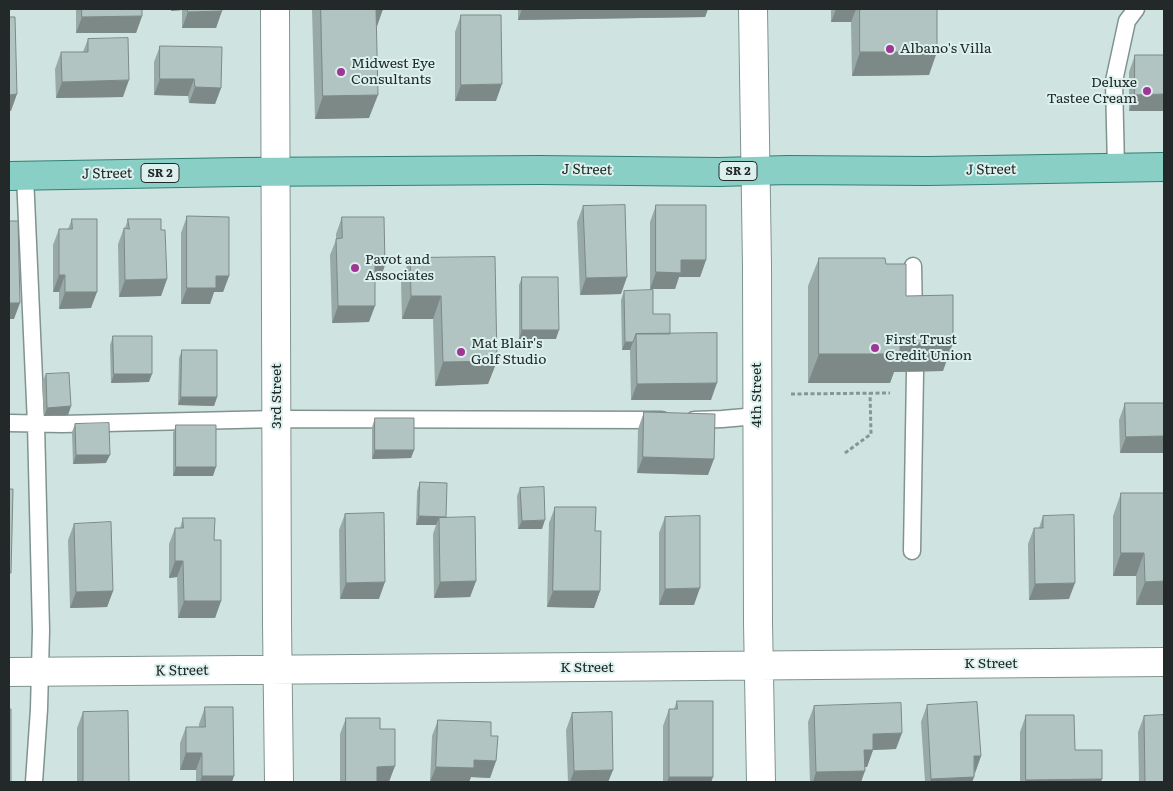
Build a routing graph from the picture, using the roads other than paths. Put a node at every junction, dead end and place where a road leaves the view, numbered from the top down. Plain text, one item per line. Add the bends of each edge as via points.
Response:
1 (275, 9) edge
2 (753, 9) edge
3 (1136, 9) edge
4 (1116, 168) junction
5 (1164, 168) edge
6 (755, 171) junction
7 (277, 172) junction
8 (17, 176) edge
9 (913, 266) dead end
10 (914, 325) edge
11 (915, 372) dead end
12 (757, 416) junction
13 (277, 419) junction
14 (9, 423) edge
15 (36, 424) junction
16 (912, 551) dead end
17 (1164, 662) edge
18 (759, 666) junction
19 (277, 670) junction
20 (9, 672) edge
21 (41, 672) junction
22 (34, 782) edge
23 (279, 782) edge
24 (761, 782) edge

1 - 7 street, 3rd Street
2 - 6 street, 4th Street
3 - 4 lane via 1128,21 1114,81
4 - 5 main road, J Street / SR 2
4 - 6 main road, J Street / SR 2
6 - 7 main road, J Street / SR 2
6 - 12 street, 4th Street
7 - 8 main road, J Street / SR 2
7 - 13 street, 3rd Street
8 - 15 lane
9 - 10 lane
11 - 16 lane
12 - 13 lane via 722,419
12 - 18 street, 4th Street
13 - 15 lane
13 - 19 street, 3rd Street
14 - 15 lane
15 - 21 lane
17 - 18 street, K Street
18 - 19 street, K Street
18 - 24 street, 4th Street
19 - 21 street, K Street
19 - 23 street, 3rd Street
20 - 21 street, K Street
21 - 22 lane

